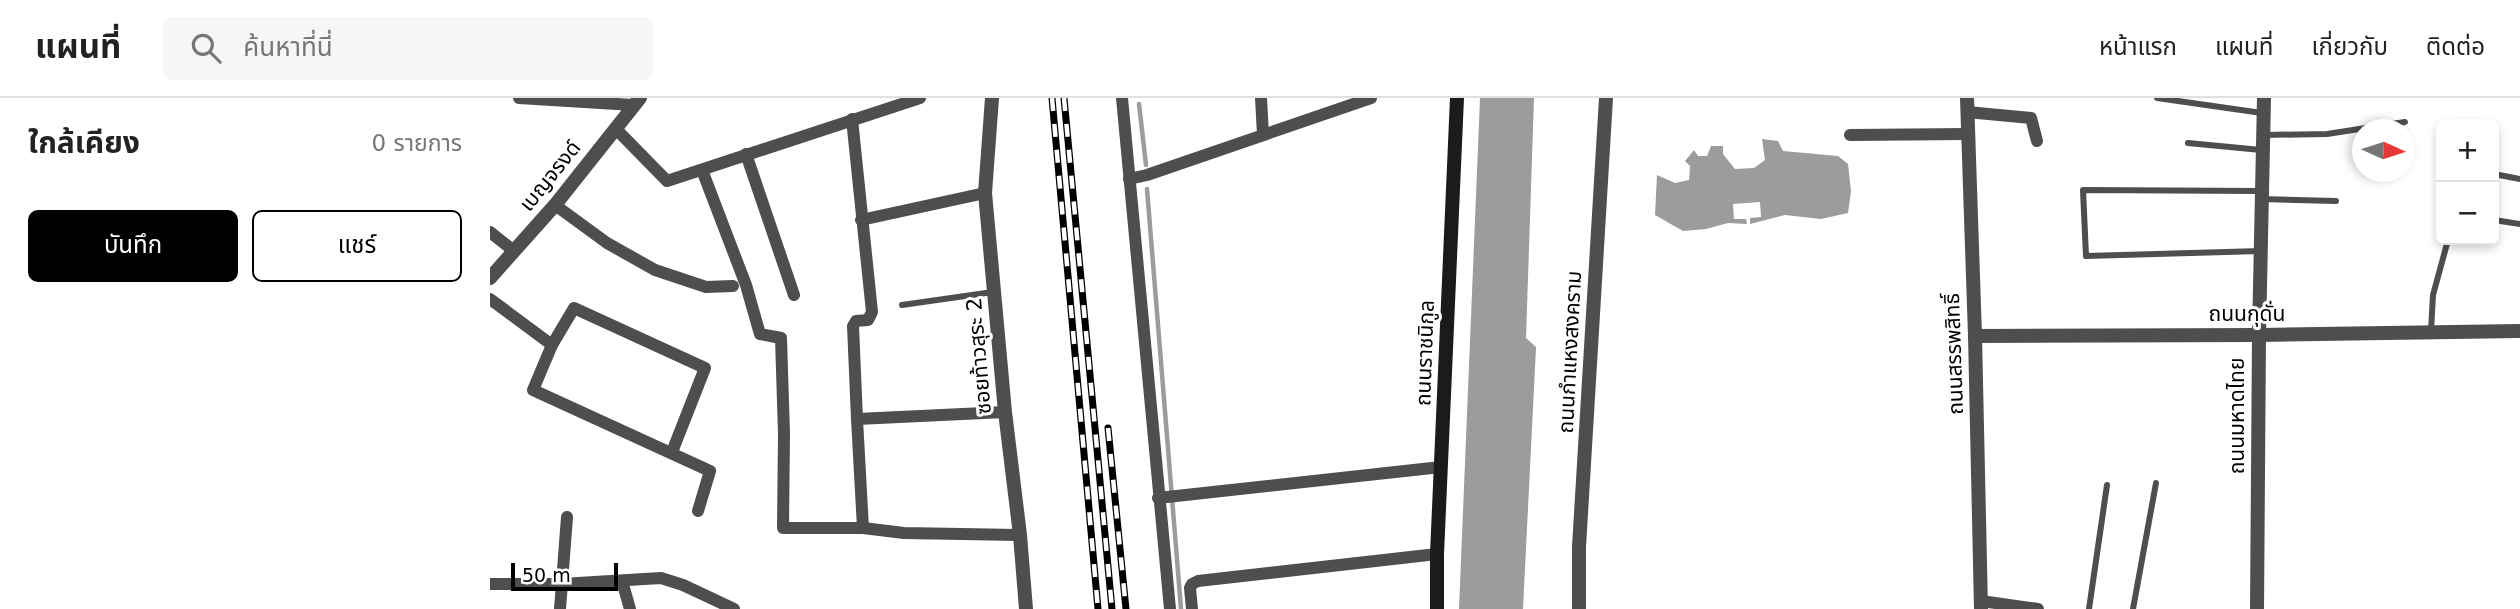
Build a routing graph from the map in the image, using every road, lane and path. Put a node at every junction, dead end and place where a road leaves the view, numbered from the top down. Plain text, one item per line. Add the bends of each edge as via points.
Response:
1 (519, 98) edge
2 (920, 98) edge
3 (992, 98) edge
4 (1122, 98) edge
5 (1261, 98) edge
6 (1371, 98) edge
7 (1457, 98) edge
8 (1606, 98) edge
9 (2157, 98) edge
10 (2264, 98) edge
11 (575, 99) edge
12 (610, 101) edge
13 (636, 102) edge
14 (1967, 105) edge
15 (2264, 113) junction
16 (852, 118) junction
17 (615, 128) junction
18 (2352, 130) edge
19 (1968, 134) junction
20 (1264, 135) junction
21 (1850, 135) dead end
22 (2037, 141) dead end
23 (2188, 143) dead end
24 (2263, 143) junction
25 (746, 154) junction
26 (702, 170) junction
27 (2499, 175) edge
28 (1129, 179) junction
29 (2520, 179) edge
30 (985, 193) junction
31 (2262, 195) junction
32 (2336, 201) dead end
33 (555, 205) junction
34 (862, 220) junction
35 (2499, 221) edge
36 (2520, 224) edge
37 (490, 232) edge
38 (2447, 245) edge
39 (514, 251) junction
40 (2261, 251) junction
41 (490, 278) edge
42 (733, 286) dead end
43 (995, 291) junction
44 (794, 295) dead end
45 (490, 299) edge
46 (902, 305) dead end
47 (2520, 331) edge
48 (2431, 333) junction
49 (2259, 335) junction
50 (1975, 336) junction
51 (552, 345) junction
52 (1005, 412) junction
53 (857, 419) junction
54 (671, 452) junction
55 (1441, 467) junction
56 (2156, 483) dead end
57 (2107, 485) dead end
58 (1166, 497) junction
59 (698, 511) dead end
60 (567, 517) dead end
61 (863, 528) junction
62 (1020, 535) junction
63 (1437, 554) junction
64 (622, 581) junction
65 (490, 584) edge
66 (561, 584) junction
67 (1981, 605) edge
68 (560, 609) edge
69 (630, 609) edge
70 (734, 609) edge
71 (1026, 609) edge
72 (1170, 609) edge
73 (1192, 609) edge
74 (1437, 609) edge
75 (1579, 609) edge
76 (2038, 609) edge
77 (2089, 609) edge
78 (2133, 609) edge
79 (2258, 609) edge

1 - 11 street
2 - 16 street
3 - 30 street, ซอยท้าวสุระ 2
4 - 28 street
5 - 20 street
6 - 20 street
7 - 55 main road, ถนนราชนิกูล
8 - 75 street, ถนนกำแหงสงคราม
9 - 15 lane
10 - 15 street, ถนนมหาดไทย
11 - 12 street
12 - 13 street
13 - 17 street, เบญจรงด์
14 - 19 street, ถนนสรรพสิทธิ์
14 - 22 street via 2031,118
15 - 24 street, ถนนมหาดไทย
16 - 25 street
16 - 34 street
17 - 26 street via 667,181
17 - 33 street, เบญจรงด์
18 - 24 lane
19 - 21 street
19 - 50 street, ถนนสรรพสิทธิ์
20 - 28 street
23 - 24 lane
24 - 31 street, ถนนมหาดไทย
25 - 26 street
25 - 44 street
26 - 61 street via 760,334 781,338 783,528
27 - 29 lane
28 - 58 street
30 - 34 street
30 - 43 street, ซอยท้าวสุระ 2
31 - 32 lane
31 - 40 street, ถนนมหาดไทย
31 - 40 lane via 2083,190 2086,256
33 - 39 street, เบญจรงด์
33 - 42 street via 607,243 655,270 706,287
34 - 53 street via 872,312 868,320 856,321 853,326
35 - 36 lane
37 - 39 street
38 - 48 lane via 2433,295
39 - 41 street, เบญจรงด์
40 - 49 street, ถนนมหาดไทย
43 - 46 lane
43 - 52 street, ซอยท้าวสุระ 2
45 - 51 street
47 - 48 street, ถนนกุดั่น
48 - 49 street, ถนนกุดั่น
49 - 50 street, ถนนกุดั่น
49 - 79 street, ถนนมหาดไทย
50 - 67 street, ถนนสรรพสิทธิ์
51 - 54 street via 533,390
51 - 54 street via 574,308 705,368
52 - 53 street
52 - 62 street, ซอยท้าวสุระ 2
53 - 61 street
54 - 59 street via 710,471
55 - 58 street
55 - 63 main road, ถนนราชนิกูล
56 - 78 lane
57 - 77 lane
58 - 72 street
60 - 66 street
61 - 62 street
62 - 71 street, ซอยท้าวสุระ 2
63 - 73 street via 1198,582 1190,588
63 - 74 main road, ถนนราชนิกูล
64 - 66 street
64 - 69 street
64 - 70 street via 661,578
65 - 66 street
66 - 68 street
67 - 76 street

